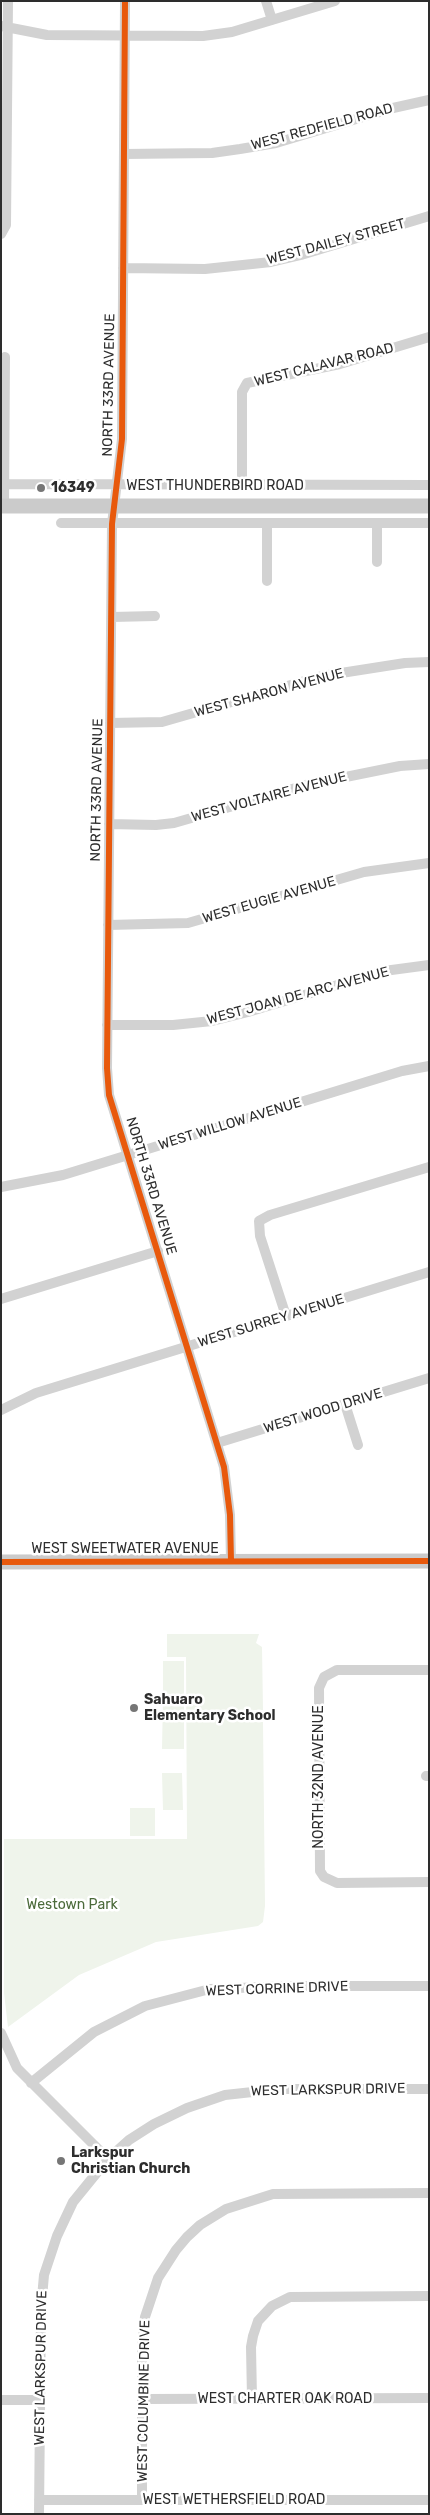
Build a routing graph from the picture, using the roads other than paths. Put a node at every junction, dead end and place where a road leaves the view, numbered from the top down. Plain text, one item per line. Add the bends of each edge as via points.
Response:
1 (8, 1) edge
2 (124, 1) edge
3 (266, 1) edge
4 (335, 1) edge
5 (272, 20) junction
6 (4, 27) edge
7 (124, 36) junction
8 (429, 100) edge
9 (124, 154) junction
10 (429, 216) edge
11 (1, 234) edge
12 (123, 268) junction
13 (429, 338) edge
14 (5, 358) dead end
15 (3, 484) edge
16 (242, 485) junction
17 (429, 485) edge
18 (118, 486) junction
19 (3, 506) edge
20 (429, 506) edge
21 (115, 507) junction
22 (266, 523) junction
23 (377, 523) junction
24 (429, 523) edge
25 (61, 524) dead end
26 (112, 524) junction
27 (377, 562) dead end
28 (267, 581) dead end
29 (112, 616) junction
30 (155, 616) dead end
31 (429, 662) edge
32 (110, 723) junction
33 (429, 764) edge
34 (109, 824) junction
35 (429, 863) edge
36 (108, 925) junction
37 (429, 965) edge
38 (107, 1025) junction
39 (429, 1066) edge
40 (128, 1155) junction
41 (429, 1167) edge
42 (1, 1188) edge
43 (158, 1251) junction
44 (429, 1272) edge
45 (1, 1300) edge
46 (286, 1316) junction
47 (187, 1347) junction
48 (429, 1378) edge
49 (345, 1404) junction
50 (1, 1410) edge
51 (217, 1443) junction
52 (358, 1445) dead end
53 (231, 1561) junction
54 (429, 1561) edge
55 (1, 1562) edge
56 (429, 1670) edge
57 (429, 1882) edge
58 (429, 1986) edge
59 (1, 2033) edge
60 (31, 2083) junction
61 (429, 2089) edge
62 (108, 2160) junction
63 (429, 2193) edge
64 (429, 2296) edge
65 (252, 2398) junction
66 (429, 2398) edge
67 (1, 2400) edge
68 (40, 2400) junction
69 (142, 2400) junction
70 (39, 2500) junction
71 (142, 2500) junction
72 (429, 2500) edge
73 (39, 2514) edge

1 - 6 street
2 - 7 street, NORTH 33RD AVENUE
3 - 5 street
4 - 5 street
5 - 7 street via 232,32 203,36
6 - 7 street via 47,35
6 - 11 street via 6,225
7 - 9 street, NORTH 33RD AVENUE
8 - 9 street, WEST REDFIELD ROAD via 276,143 212,153
9 - 12 street, NORTH 33RD AVENUE
10 - 12 street, WEST DAILEY STREET via 301,255 252,265
12 - 18 street, NORTH 33RD AVENUE via 122,439
13 - 16 street, WEST CALAVAR ROAD via 340,364 247,383 242,392
14 - 15 street
15 - 18 street, WEST THUNDERBIRD ROAD
15 - 19 street
16 - 17 street, WEST THUNDERBIRD ROAD
16 - 18 street, WEST THUNDERBIRD ROAD
18 - 21 street, NORTH 33RD AVENUE
19 - 21 street, WEST THUNDERBIRD ROAD
20 - 21 street, WEST THUNDERBIRD ROAD
21 - 26 street, NORTH 33RD AVENUE
22 - 23 street
22 - 26 street
22 - 28 street
23 - 24 street
23 - 27 street
25 - 26 street
26 - 29 street, NORTH 33RD AVENUE
29 - 30 street
29 - 32 street, NORTH 33RD AVENUE
31 - 32 street, WEST SHARON AVENUE via 322,676 162,722
32 - 34 street, NORTH 33RD AVENUE
33 - 34 street, WEST VOLTAIRE AVENUE via 400,766 306,785 174,823
34 - 36 street, NORTH 33RD AVENUE
35 - 36 street, WEST EUGIE AVENUE via 364,872 188,923
36 - 38 street, NORTH 33RD AVENUE
37 - 38 street, WEST JOAN DE ARC AVENUE via 384,971 212,1021 173,1025
38 - 40 street, NORTH 33RD AVENUE via 109,1095
39 - 40 street, WEST WILLOW AVENUE via 402,1071
40 - 42 street, WEST WILLOW AVENUE via 54,1177
40 - 43 street, NORTH 33RD AVENUE
41 - 46 street via 259,1221 260,1236
43 - 45 street
43 - 47 street, NORTH 33RD AVENUE
44 - 46 street, WEST SURREY AVENUE
46 - 47 street, WEST SURREY AVENUE
47 - 50 street, WEST SURREY AVENUE via 36,1393
47 - 51 street, NORTH 33RD AVENUE
48 - 49 street, WEST WOOD DRIVE
49 - 51 street, WEST WOOD DRIVE
49 - 52 street
51 - 53 street, NORTH 33RD AVENUE via 227,1483
53 - 54 street, WEST SWEETWATER AVENUE
53 - 55 street, WEST SWEETWATER AVENUE
56 - 57 street, NORTH 32ND AVENUE via 337,1670 324,1677 319,1688 319,1864 324,1877 337,1883
58 - 60 street, WEST CORRINE DRIVE via 210,1989 145,2006 94,2032
59 - 60 street via 13,2062
60 - 62 street
61 - 62 street, WEST LARKSPUR DRIVE via 280,2089 225,2095 154,2124 129,2140
62 - 68 street, WEST LARKSPUR DRIVE via 73,2202 56,2236 44,2275
63 - 69 street, WEST COLUMBINE DRIVE via 273,2194 226,2208 200,2225 176,2250 152,2291 143,2332
64 - 65 street via 290,2298 272,2306 258,2321 253,2336
65 - 66 street, WEST CHARTER OAK ROAD
65 - 69 street, WEST CHARTER OAK ROAD
67 - 68 street
68 - 70 street, WEST LARKSPUR DRIVE
69 - 71 street, WEST COLUMBINE DRIVE
70 - 71 street, WEST WETHERSFIELD ROAD
70 - 73 street, WEST LARKSPUR DRIVE
71 - 72 street, WEST WETHERSFIELD ROAD

